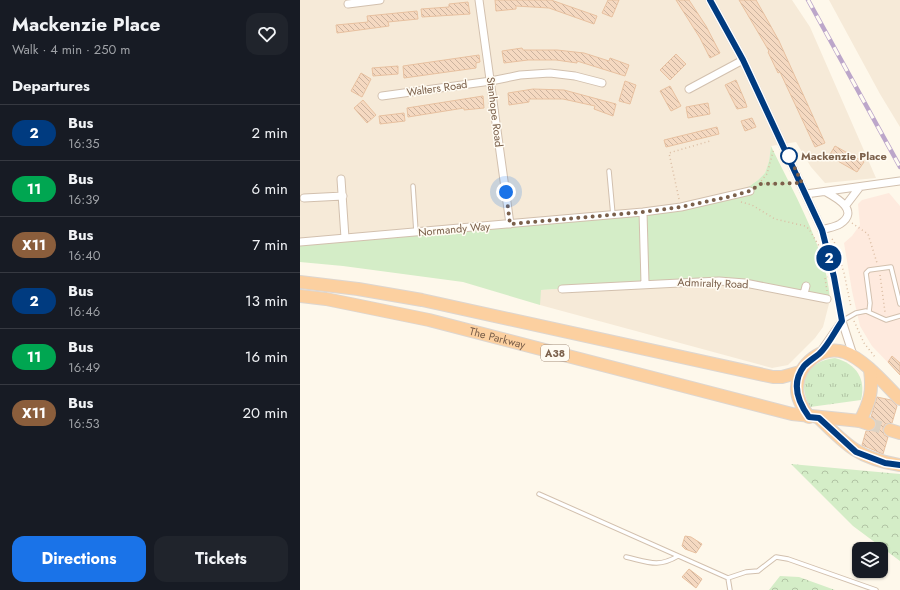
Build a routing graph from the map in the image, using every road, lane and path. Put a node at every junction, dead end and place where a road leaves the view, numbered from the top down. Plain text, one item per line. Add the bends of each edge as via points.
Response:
1 (380, 0) edge
2 (479, 0) edge
3 (710, 0) edge
4 (348, 4) dead end
5 (743, 60) junction
6 (491, 81) junction
7 (602, 83) dead end
8 (689, 89) dead end
9 (382, 96) dead end
10 (777, 130) junction
11 (710, 141) dead end
12 (609, 171) dead end
13 (342, 179) dead end
14 (900, 181) edge
15 (802, 183) junction
16 (760, 184) junction
17 (413, 186) dead end
18 (859, 188) junction
19 (750, 191) joint
20 (826, 192) junction
21 (806, 194) junction
22 (343, 196) junction
23 (732, 196) junction
24 (304, 198) dead end
25 (846, 205) junction
26 (681, 207) junction
27 (643, 212) junction
28 (613, 215) junction
29 (844, 219) junction
30 (510, 224) junction
31 (822, 230) junction
32 (864, 230) dead end
33 (416, 232) junction
34 (345, 238) junction
35 (300, 242) edge
36 (826, 244) junction
37 (828, 277) dead end
38 (300, 282) edge
39 (645, 283) junction
40 (826, 283) dead end
41 (806, 286) dead end
42 (562, 289) dead end
43 (804, 294) junction
44 (300, 296) edge
45 (827, 299) dead end
46 (900, 304) edge
47 (869, 312) junction
48 (900, 312) edge
49 (852, 315) junction
50 (899, 316) edge
51 (842, 321) junction
52 (819, 354) junction
53 (853, 355) junction
54 (874, 366) junction
55 (800, 372) junction
56 (900, 399) edge
57 (814, 418) junction
58 (900, 465) edge
59 (539, 494) dead end
60 (678, 556) junction
61 (626, 557) dead end
62 (728, 578) junction
63 (730, 590) edge
64 (876, 590) edge

1 - 4 street
2 - 6 street, Stanhope Road
3 - 5 street
5 - 8 street
5 - 10 street
6 - 7 street, Walters Road via 520,75 550,73
6 - 9 street, Walters Road
6 - 30 street, Stanhope Road
10 - 15 street
10 - 16 path via 772,162
11 - 26 path via 669,153
12 - 28 lane
13 - 22 street
14 - 18 street
15 - 16 path
15 - 21 street
16 - 19 path
17 - 33 lane
18 - 20 street
18 - 25 street
19 - 23 street, Normandy Way
20 - 21 street
20 - 25 street
21 - 31 street
22 - 24 street
22 - 34 street
23 - 26 street, Normandy Way
23 - 36 path via 737,201 752,205 775,219 805,226 818,246
25 - 29 street
26 - 27 street, Normandy Way
27 - 28 street, Normandy Way
27 - 39 street
28 - 30 street, Normandy Way
29 - 31 street via 841,223
29 - 32 path
30 - 33 street, Normandy Way
31 - 36 lane
33 - 34 street, Normandy Way
34 - 35 street, Normandy Way
36 - 49 path via 834,241
36 - 51 lane
37 - 40 path via 825,278
38 - 55 highway, The Parkway / A38 via 422,300 773,377
39 - 42 street, Admiralty Road
39 - 43 street, Admiralty Road via 719,281
41 - 43 street
43 - 45 street, Admiralty Road
44 - 57 highway, The Parkway / A38 via 334,300 430,320
46 - 47 lane via 891,268 869,270 866,273
47 - 49 lane
47 - 50 lane via 886,320
48 - 50 lane
49 - 51 lane
49 - 54 path
51 - 52 street
51 - 53 street
52 - 53 highway via 842,351
52 - 55 highway
53 - 54 highway
54 - 56 highway
54 - 57 highway via 870,401 864,422
55 - 57 highway via 798,397 802,408
57 - 58 highway via 856,452 885,463
59 - 60 lane
60 - 61 lane via 667,563 654,564
60 - 62 lane
62 - 63 lane
62 - 64 lane via 758,571 776,557

